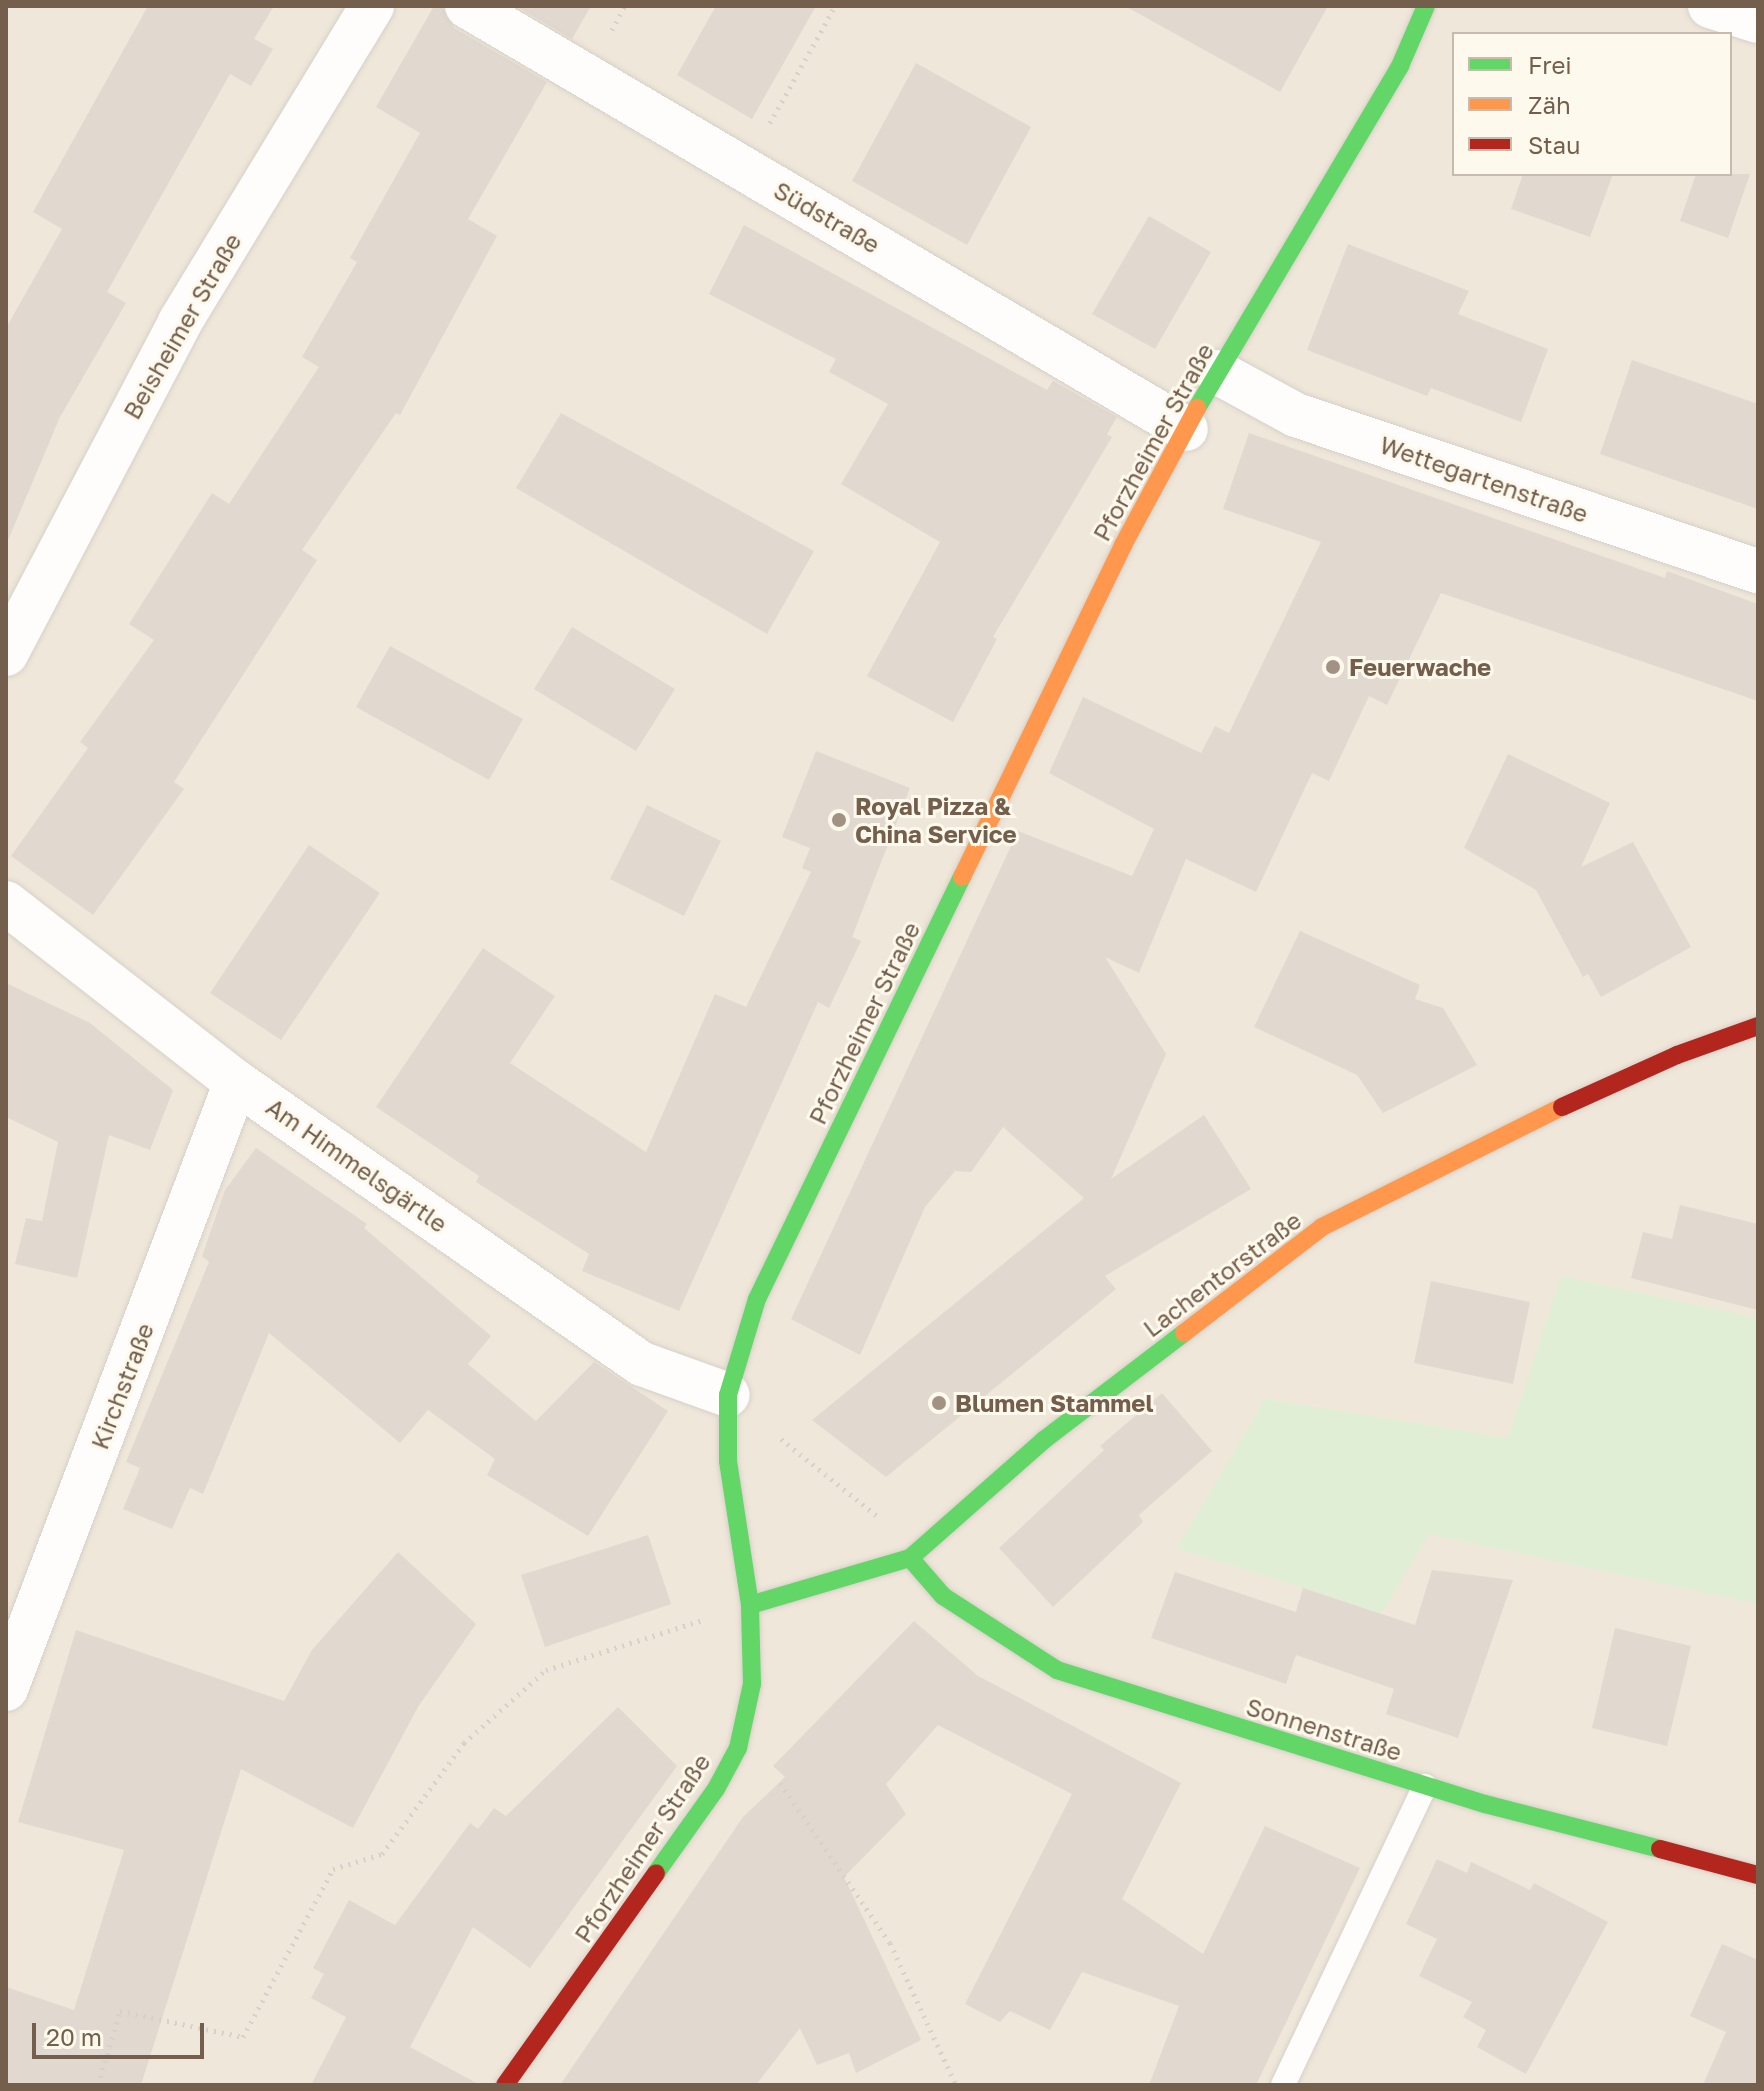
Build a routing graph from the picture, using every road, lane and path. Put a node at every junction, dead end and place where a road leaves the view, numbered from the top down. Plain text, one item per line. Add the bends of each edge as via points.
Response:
1 (372, 6) edge
2 (467, 6) edge
3 (835, 6) edge
4 (1426, 6) edge
5 (1710, 6) edge
6 (1758, 21) edge
7 (744, 169) junction
8 (1217, 372) junction
9 (1186, 429) junction
10 (1758, 571) edge
11 (6, 654) edge
12 (6, 903) edge
13 (1758, 1026) edge
14 (236, 1082) junction
15 (728, 1395) junction
16 (916, 1554) junction
17 (750, 1605) junction
18 (6, 1689) edge
19 (738, 1748) junction
20 (1425, 1786) junction
21 (1758, 1875) edge
22 (98, 2085) edge
23 (505, 2085) edge
24 (956, 2085) edge
25 (1283, 2085) edge

1 - 11 street, Beisheimer Straße via 180,322
2 - 7 street, Südstraße
3 - 7 path
4 - 8 street, Pforzheimer Straße via 1400,66 1308,228
5 - 6 street
7 - 9 street, Südstraße
8 - 9 street, Pforzheimer Straße
8 - 10 street, Wettegartenstraße via 1296,415
9 - 15 street, Pforzheimer Straße via 1070,652 757,1299
12 - 14 street, Am Himmelsgärtle
13 - 16 street, Lachentorstraße via 1677,1055 1489,1140 1322,1227 1044,1440
14 - 15 street, Am Himmelsgärtle via 642,1364
14 - 18 street, Kirchstraße
15 - 16 path
15 - 17 street, Pforzheimer Straße via 728,1461
16 - 17 street, Lachentorstraße
16 - 20 street, Sonnenstraße via 943,1596 1057,1670
17 - 19 street, Pforzheimer Straße via 752,1684
17 - 22 path via 546,1670 464,1743 382,1854 333,1869 243,2037 120,2011
19 - 23 street, Pforzheimer Straße via 716,1789
19 - 24 path via 763,1762 779,1781 890,1943
20 - 21 street, Sonnenstraße
20 - 25 lane

